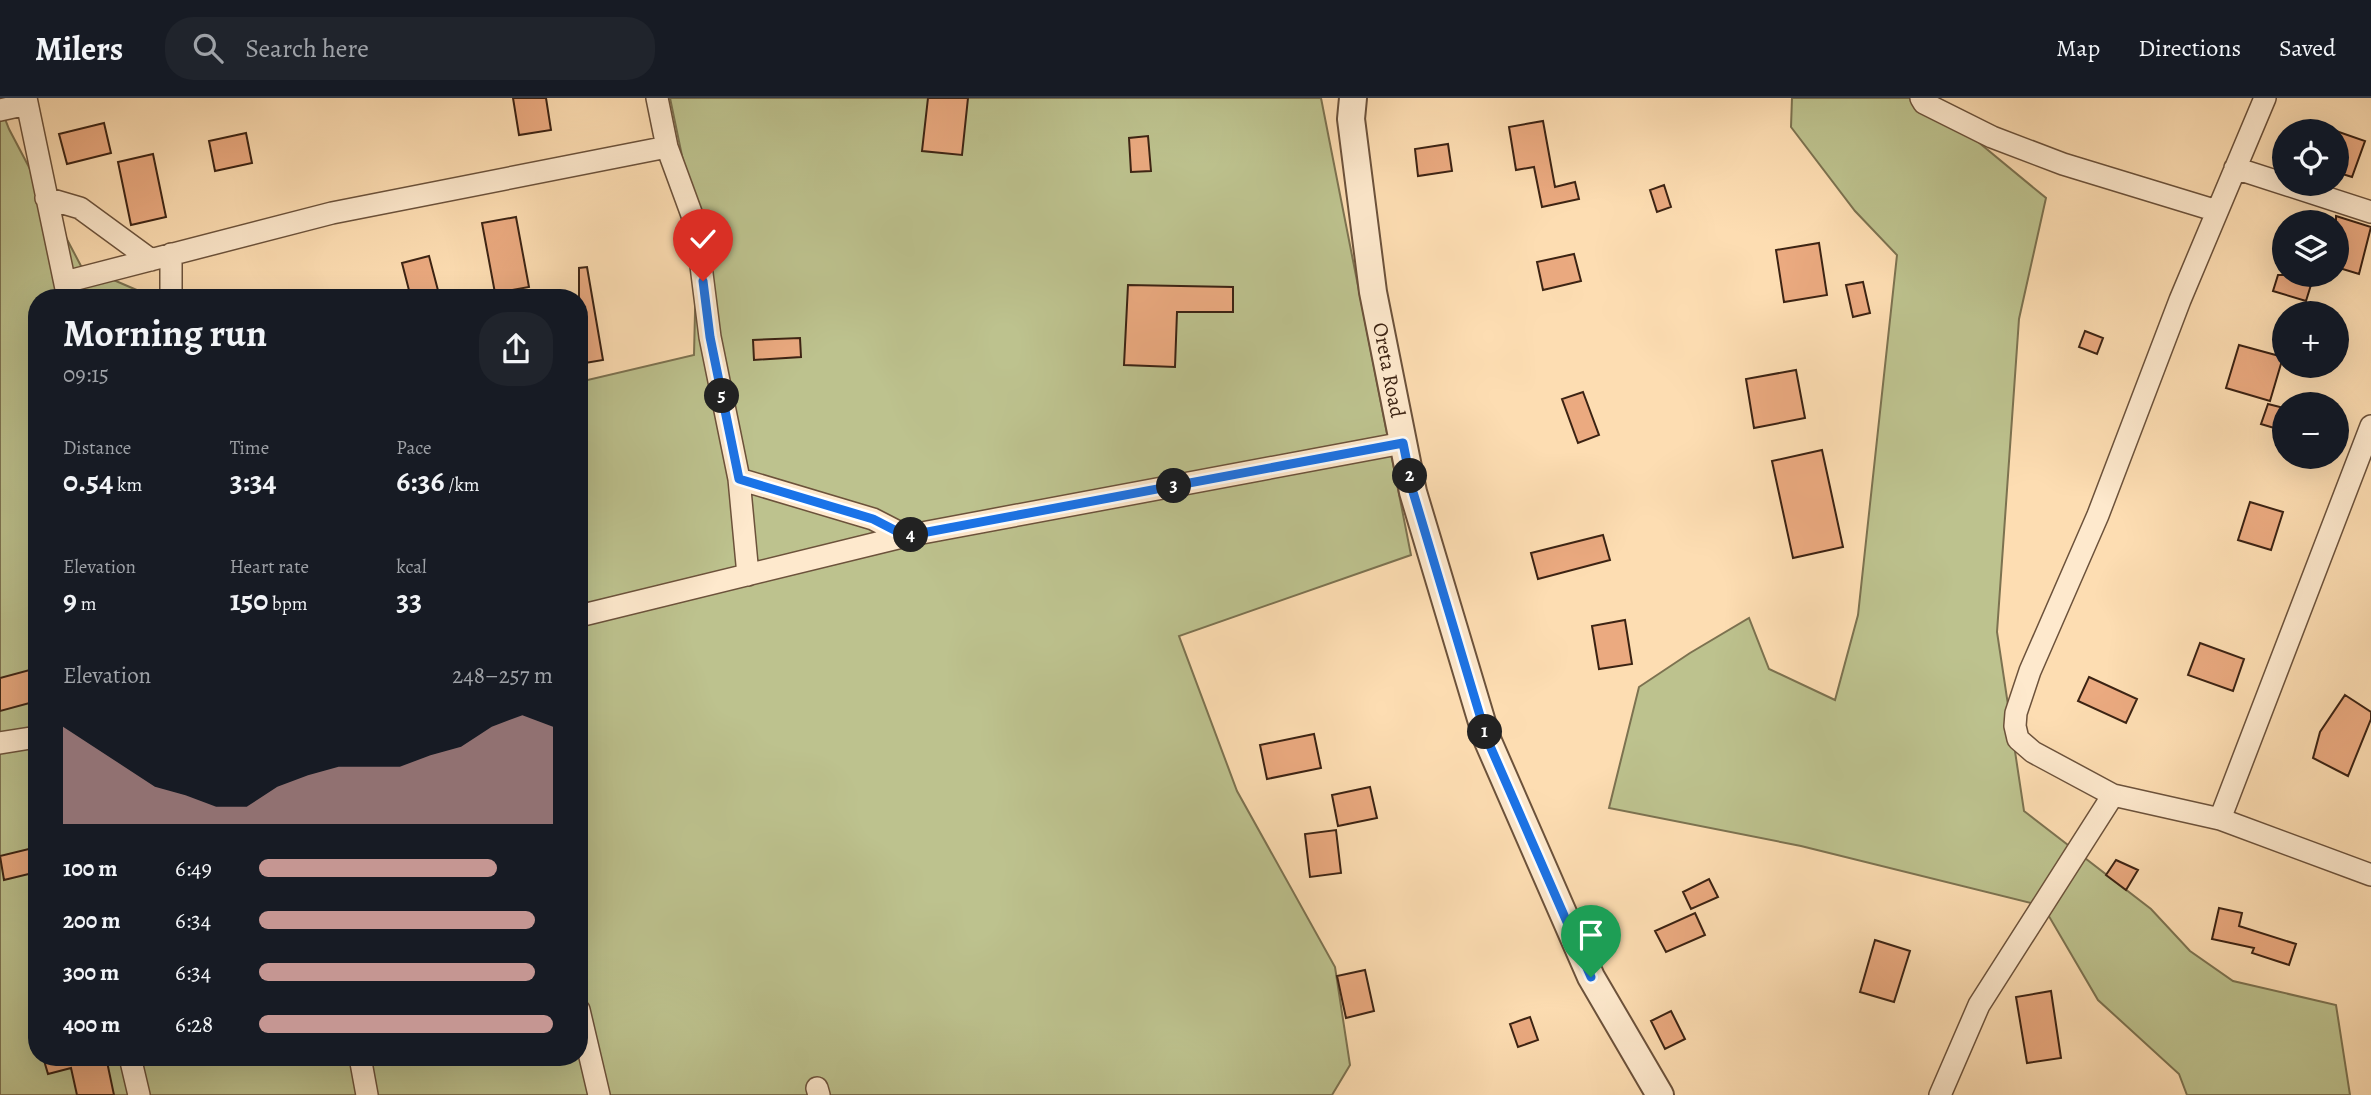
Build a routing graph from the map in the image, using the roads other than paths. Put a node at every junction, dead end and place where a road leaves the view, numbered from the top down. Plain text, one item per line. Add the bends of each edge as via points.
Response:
1 (657, 98) edge
2 (1353, 98) edge
3 (1921, 98) edge
4 (2265, 98) edge
5 (27, 101) edge
6 (0, 110) edge
7 (667, 147) junction
8 (2235, 168) junction
9 (46, 198) junction
10 (2217, 211) junction
11 (2371, 212) edge
12 (161, 257) junction
13 (66, 289) edge
14 (69, 289) edge
15 (169, 289) edge
16 (2371, 426) edge
17 (1403, 443) junction
18 (739, 479) junction
19 (854, 514) junction
20 (906, 536) junction
21 (860, 548) junction
22 (748, 575) junction
23 (588, 614) edge
24 (28, 738) edge
25 (0, 743) edge
26 (2113, 795) junction
27 (2220, 819) junction
28 (2371, 875) edge
29 (588, 1048) edge
30 (132, 1066) edge
31 (362, 1066) edge
32 (139, 1095) edge
33 (367, 1095) edge
34 (599, 1095) edge
35 (1660, 1095) edge
36 (1940, 1095) edge

1 - 7 street
2 - 17 street, Oreta Road via 1351,119 1373,292
3 - 10 street via 1992,137
4 - 8 street
5 - 6 street
5 - 9 street
7 - 12 street via 332,213
7 - 18 street via 696,226 710,337
8 - 10 street
8 - 11 street
9 - 12 street via 80,208
9 - 13 street
10 - 26 street via 2016,713 2018,739 2033,752
12 - 14 street
12 - 15 street
16 - 27 street
17 - 20 street
17 - 35 street, Oreta Road via 1413,492 1487,739 1591,977
18 - 19 street
18 - 22 street
19 - 20 street
19 - 21 street
20 - 21 street
21 - 22 street
22 - 23 street
24 - 25 street
26 - 27 street
26 - 36 street via 1979,1005
27 - 28 street
29 - 34 street
30 - 32 street
31 - 33 street

